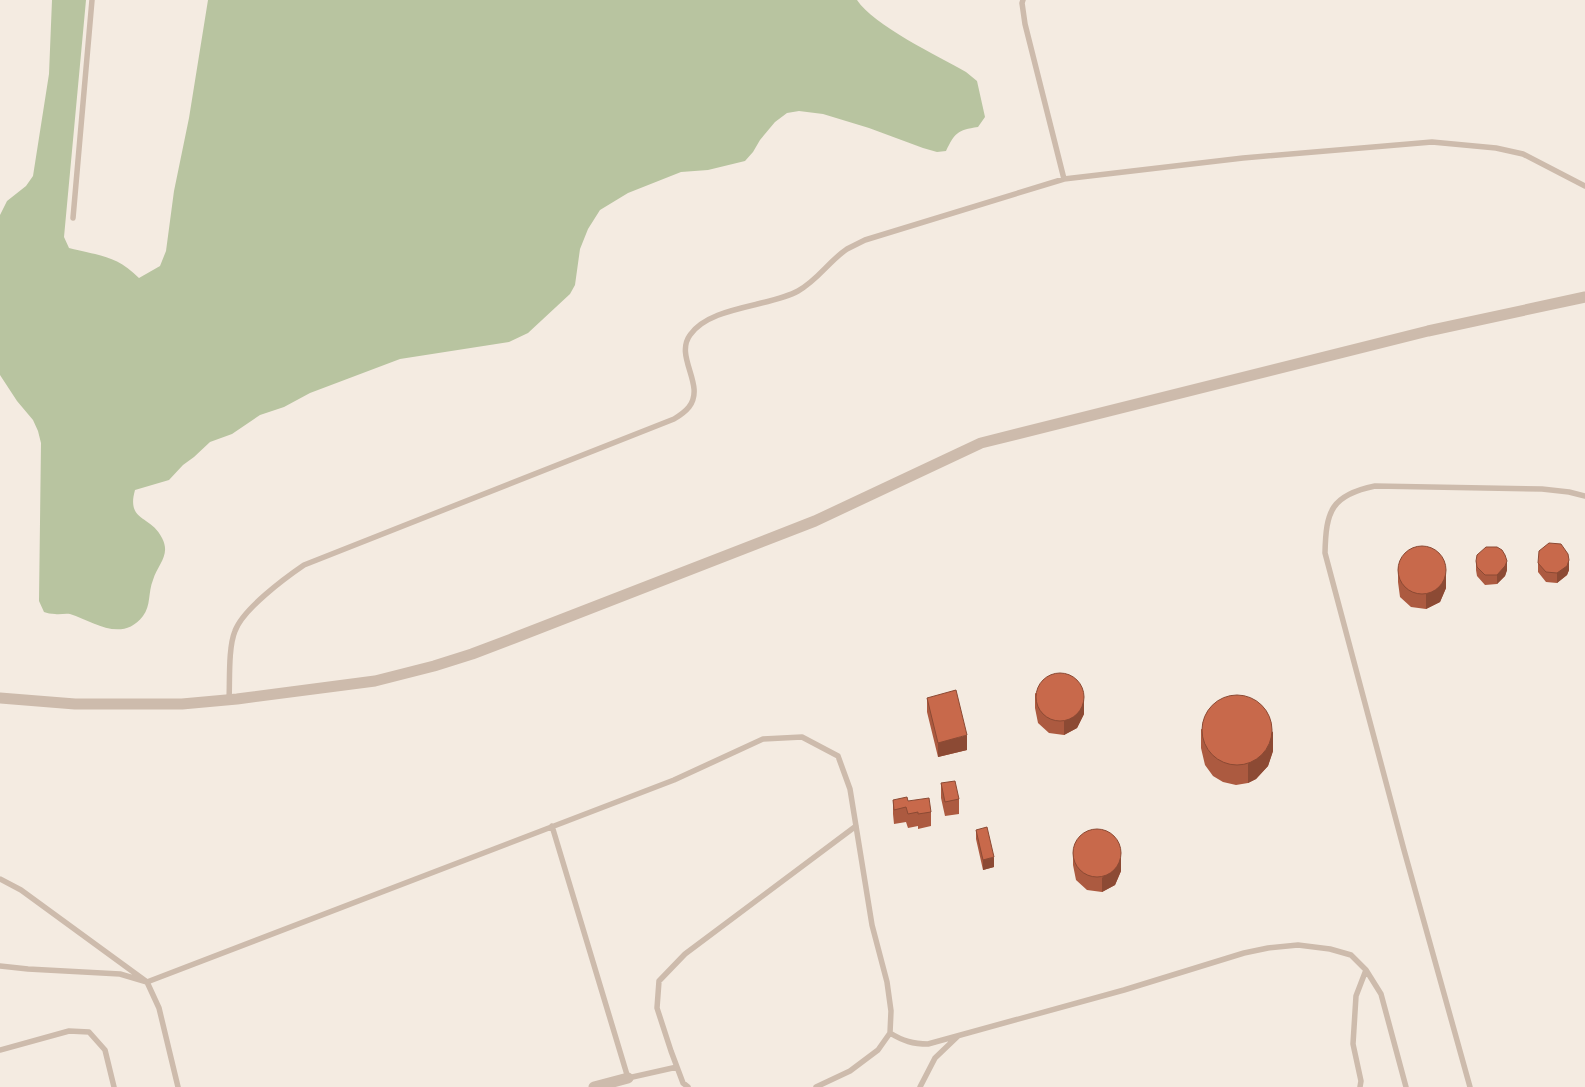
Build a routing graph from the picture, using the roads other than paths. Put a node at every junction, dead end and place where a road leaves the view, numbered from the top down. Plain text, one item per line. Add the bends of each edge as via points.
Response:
1 (92, 0) edge
2 (1023, 0) edge
3 (1064, 179) junction
4 (1585, 186) edge
5 (73, 218) dead end
6 (1585, 297) edge
7 (1585, 496) edge
8 (0, 698) edge
9 (229, 700) junction
10 (552, 826) junction
11 (856, 826) junction
12 (0, 879) edge
13 (0, 966) edge
14 (1366, 970) junction
15 (147, 982) junction
16 (890, 1033) junction
17 (960, 1034) junction
18 (0, 1050) edge
19 (677, 1067) junction
20 (628, 1078) junction
21 (685, 1086) edge
22 (114, 1087) edge
23 (178, 1087) edge
24 (594, 1087) edge
25 (816, 1087) edge
26 (920, 1087) edge
27 (1360, 1087) edge
28 (1406, 1087) edge
29 (1470, 1087) edge

1 - 5 lane
2 - 3 lane via 1025,24
3 - 4 lane via 1243,158 1432,142 1523,154
3 - 9 lane via 864,240 847,249 813,282 796,292 721,314 702,323 689,335 685,350 694,398 688,408 674,419 304,565 242,617 232,646
6 - 9 street via 1428,331 981,443 815,521 472,654 360,684
7 - 29 lane via 1542,489 1375,486 1344,497 1331,510 1327,524 1325,554
8 - 9 street via 84,704 182,704
10 - 11 lane via 674,780 763,738 802,737 838,756 850,789
10 - 15 lane
10 - 20 lane
11 - 16 lane via 872,925 887,982
11 - 19 lane via 685,954 659,981 657,1008
12 - 15 lane via 21,890
13 - 15 lane via 120,974
14 - 17 lane via 1350,955 1330,949 1298,945 1268,948
14 - 27 lane via 1356,996 1353,1044
14 - 28 lane via 1381,994
15 - 23 lane via 159,1008
16 - 17 lane via 914,1044 928,1044
16 - 25 lane via 878,1050 850,1071
17 - 26 lane via 935,1058
18 - 22 lane via 69,1031 89,1032 105,1050
19 - 20 lane
19 - 21 lane
20 - 24 street

